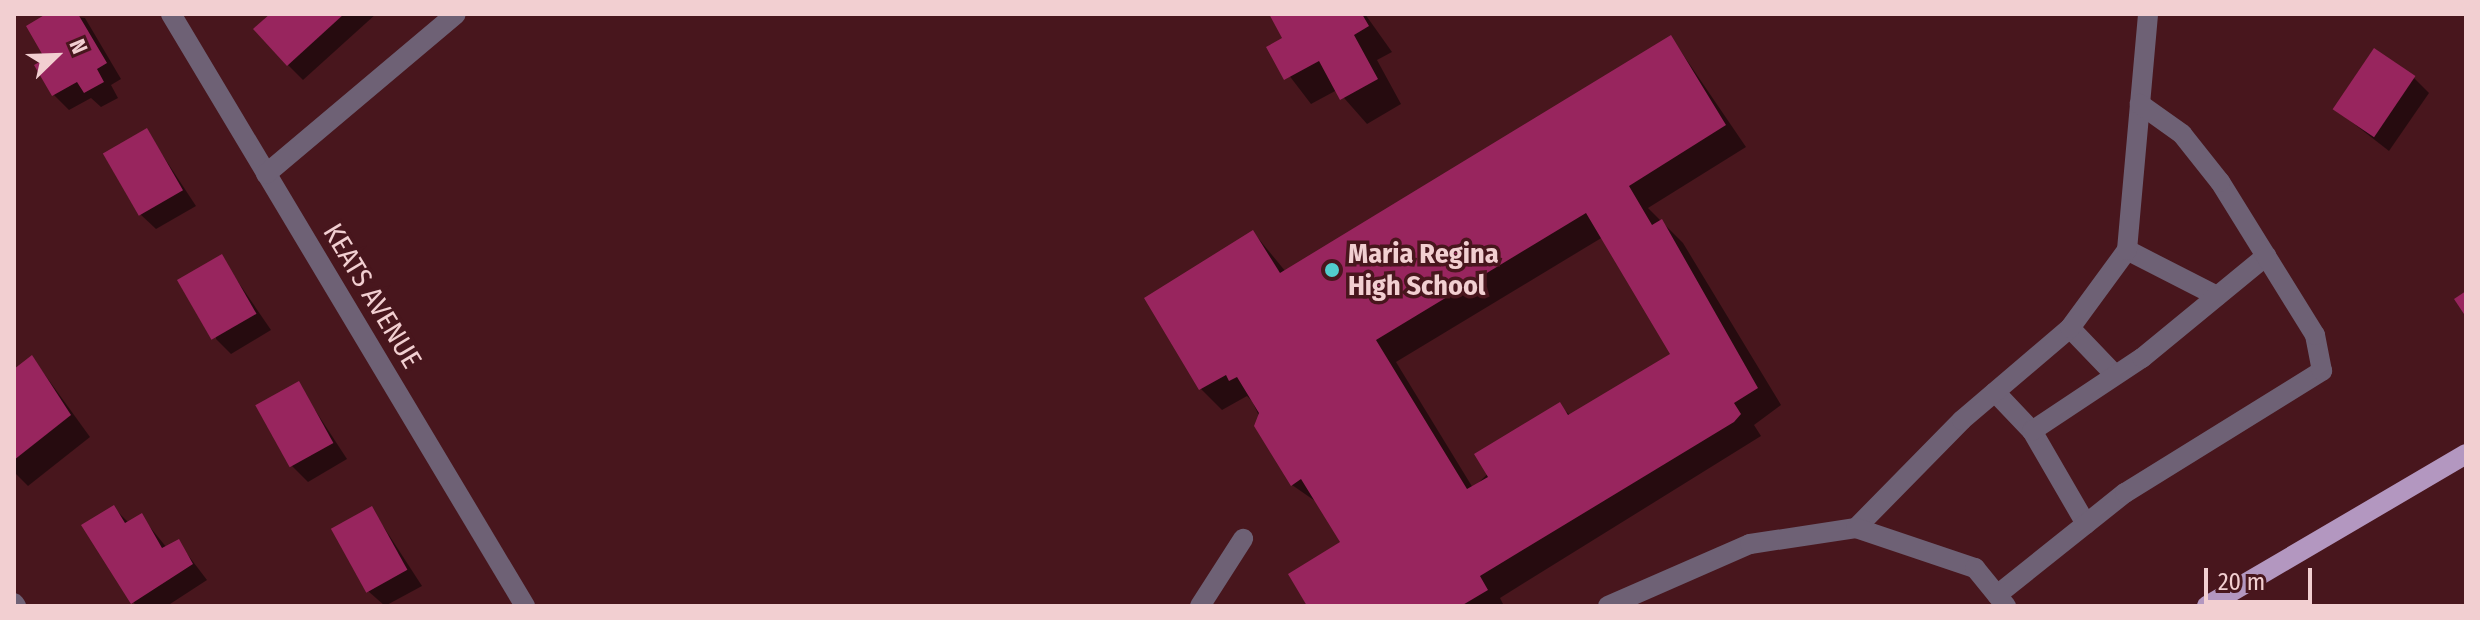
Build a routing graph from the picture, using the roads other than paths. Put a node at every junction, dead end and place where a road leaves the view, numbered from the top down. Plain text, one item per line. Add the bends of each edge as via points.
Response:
1 (171, 14) edge
2 (456, 14) edge
3 (2148, 14) edge
4 (2140, 104) junction
5 (266, 174) junction
6 (2127, 250) junction
7 (2266, 256) junction
8 (2217, 296) junction
9 (2070, 328) junction
10 (2115, 375) junction
11 (1995, 392) junction
12 (2032, 431) junction
13 (2466, 454) edge
14 (2086, 524) junction
15 (1856, 528) junction
16 (1243, 539) dead end
17 (2002, 601) edge
18 (525, 606) edge
19 (1200, 606) edge
20 (1608, 606) edge
21 (2207, 606) edge

1 - 5 street, KEATS AVENUE
2 - 5 street
3 - 4 street
4 - 6 street
4 - 7 street via 2182,134
5 - 18 street, KEATS AVENUE
6 - 8 street
6 - 9 street
7 - 8 street
7 - 14 street via 2315,335 2322,371
8 - 10 street
9 - 10 street
9 - 11 street
10 - 12 street
11 - 12 street
11 - 15 street
12 - 14 street
13 - 21 main road
14 - 17 street
15 - 17 street via 1975,568
15 - 20 street via 1750,544
16 - 19 street

